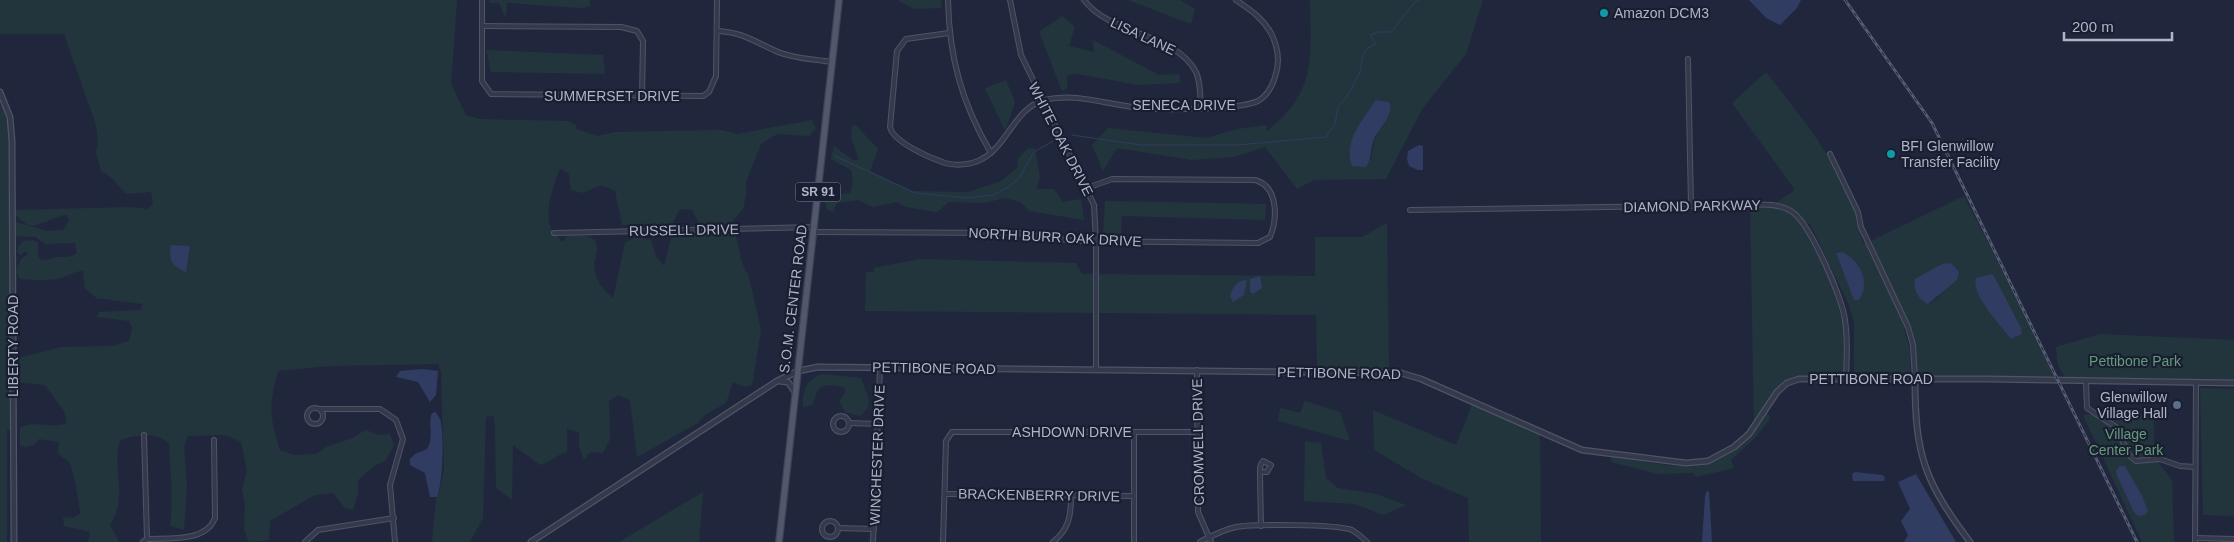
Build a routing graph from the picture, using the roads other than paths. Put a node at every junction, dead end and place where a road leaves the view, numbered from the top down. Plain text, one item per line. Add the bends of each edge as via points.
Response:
1 (482, 0) edge
2 (717, 0) edge
3 (839, 0) edge
4 (948, 0) edge
5 (1010, 0) edge
6 (1084, 0) edge
7 (1236, 0) edge
8 (482, 26) junction
9 (717, 31) junction
10 (949, 33) junction
11 (1688, 59) dead end
12 (831, 62) junction
13 (0, 92) edge
14 (642, 96) junction
15 (1042, 101) junction
16 (1201, 107) junction
17 (991, 153) junction
18 (1830, 154) dead end
19 (1087, 188) junction
20 (1691, 206) junction
21 (1410, 210) dead end
22 (814, 230) junction
23 (554, 233) dead end
24 (1096, 241) junction
25 (880, 368) junction
26 (1096, 370) junction
27 (1197, 370) junction
28 (798, 371) junction
29 (1846, 378) junction
30 (1915, 380) junction
31 (777, 381) junction
32 (2086, 382) junction
33 (2196, 383) junction
34 (2234, 383) edge
35 (795, 394) junction
36 (320, 410) junction
37 (849, 423) junction
38 (878, 424) junction
39 (1197, 432) junction
40 (1134, 433) junction
41 (144, 435) dead end
42 (214, 440) dead end
43 (2195, 467) junction
44 (1260, 472) dead end
45 (945, 494) junction
46 (1071, 496) junction
47 (1134, 496) junction
48 (394, 518) junction
49 (1261, 526) junction
50 (838, 528) junction
51 (874, 529) junction
52 (1210, 535) junction
53 (2234, 539) edge
54 (145, 540) edge
55 (2195, 540) edge
56 (14, 542) edge
57 (305, 542) edge
58 (395, 542) edge
59 (531, 542) edge
60 (780, 542) edge
61 (874, 542) edge
62 (943, 542) edge
63 (1053, 542) edge
64 (1134, 542) edge
65 (1200, 542) edge
66 (1211, 542) edge
67 (1367, 542) edge
68 (1970, 542) edge

1 - 8 street
2 - 9 street, SUMMERSET DRIVE
3 - 12 main road, S.O.M. CENTER ROAD / SR 91
4 - 10 street
5 - 15 street, WHITE OAK DRIVE via 1021,55
6 - 16 street, LISA LANE via 1091,10 1106,20 1180,52 1196,74
7 - 16 street, SENECA DRIVE via 1257,14 1274,41 1278,62 1273,83 1268,92 1251,103
8 - 14 street, SUMMERSET DRIVE via 482,81 492,94
8 - 14 street via 621,27 638,31 643,41
9 - 12 street via 748,36 778,52 796,57
9 - 14 street, SUMMERSET DRIVE via 716,76 710,92 702,96
10 - 17 street via 962,94
10 - 17 street, SENECA DRIVE via 906,39 897,51 891,133 898,140 946,163 967,164 982,160
11 - 20 street
12 - 22 main road, S.O.M. CENTER ROAD / SR 91
13 - 56 street, LIBERTY ROAD via 9,112 12,132
15 - 16 street, SENECA DRIVE via 1068,96 1141,108
15 - 17 street, SENECA DRIVE via 1027,110
15 - 19 street, WHITE OAK DRIVE
18 - 30 street via 1908,327 1913,345
19 - 24 street, WHITE OAK DRIVE via 1094,205
19 - 24 street, NORTH BURR OAK DRIVE via 1112,179 1255,180 1264,182 1273,193 1273,230 1270,237 1258,243
20 - 21 street, DIAMOND PARKWAY
20 - 29 street, DIAMOND PARKWAY via 1773,205 1790,210 1801,220 1841,300 1845,320
22 - 23 street, RUSSELL DRIVE
22 - 24 street, NORTH BURR OAK DRIVE via 1018,233
22 - 28 main road, S.O.M. CENTER ROAD / SR 91
24 - 26 street, WHITE OAK DRIVE
25 - 26 street, PETTIBONE ROAD
25 - 28 street, PETTIBONE ROAD via 818,367
25 - 38 street, WINCHESTER DRIVE
26 - 27 street, PETTIBONE ROAD
27 - 29 street, PETTIBONE ROAD via 1406,374 1582,450 1686,463 1715,459 1743,440 1773,397 1787,383 1799,379
27 - 39 street, CROMWELL DRIVE
28 - 31 street, PETTIBONE ROAD
28 - 35 main road, S.O.M. CENTER ROAD / SR 91
29 - 30 street, PETTIBONE ROAD
30 - 32 street, PETTIBONE ROAD
30 - 68 street via 1917,437 1923,462 1940,500
31 - 35 street via 788,382
31 - 59 street, PETTIBONE ROAD
32 - 33 street, PETTIBONE ROAD
32 - 43 street via 2087,408 2116,427 2132,459 2140,463 2160,459
33 - 34 street, PETTIBONE ROAD
33 - 43 street
35 - 60 main road, S.O.M. CENTER ROAD / SR 91
36 - 36 street via 309,411 311,422 321,421 324,416
36 - 48 street via 380,409 396,420 403,439 390,485
37 - 37 street via 846,431 841,433 832,424 839,416 847,418
37 - 38 street
38 - 51 street, WINCHESTER DRIVE
39 - 40 street, ASHDOWN DRIVE
39 - 52 street, CROMWELL DRIVE via 1198,512
40 - 45 street, ASHDOWN DRIVE via 958,431 949,435 946,441
40 - 47 street
41 - 54 street
42 - 54 street via 213,525 200,536
43 - 55 street
44 - 49 street
45 - 46 street, BRACKENBERRY DRIVE
45 - 62 street
46 - 47 street, BRACKENBERRY DRIVE
46 - 63 street via 1069,522
47 - 64 street
48 - 57 street via 318,530
48 - 58 street
49 - 52 street via 1236,527
49 - 67 street via 1338,526 1353,530
50 - 50 street via 831,536 824,534 822,529 823,524 831,521
50 - 51 street
51 - 61 street, WINCHESTER DRIVE
52 - 65 street
52 - 66 street, CROMWELL DRIVE
53 - 55 street

